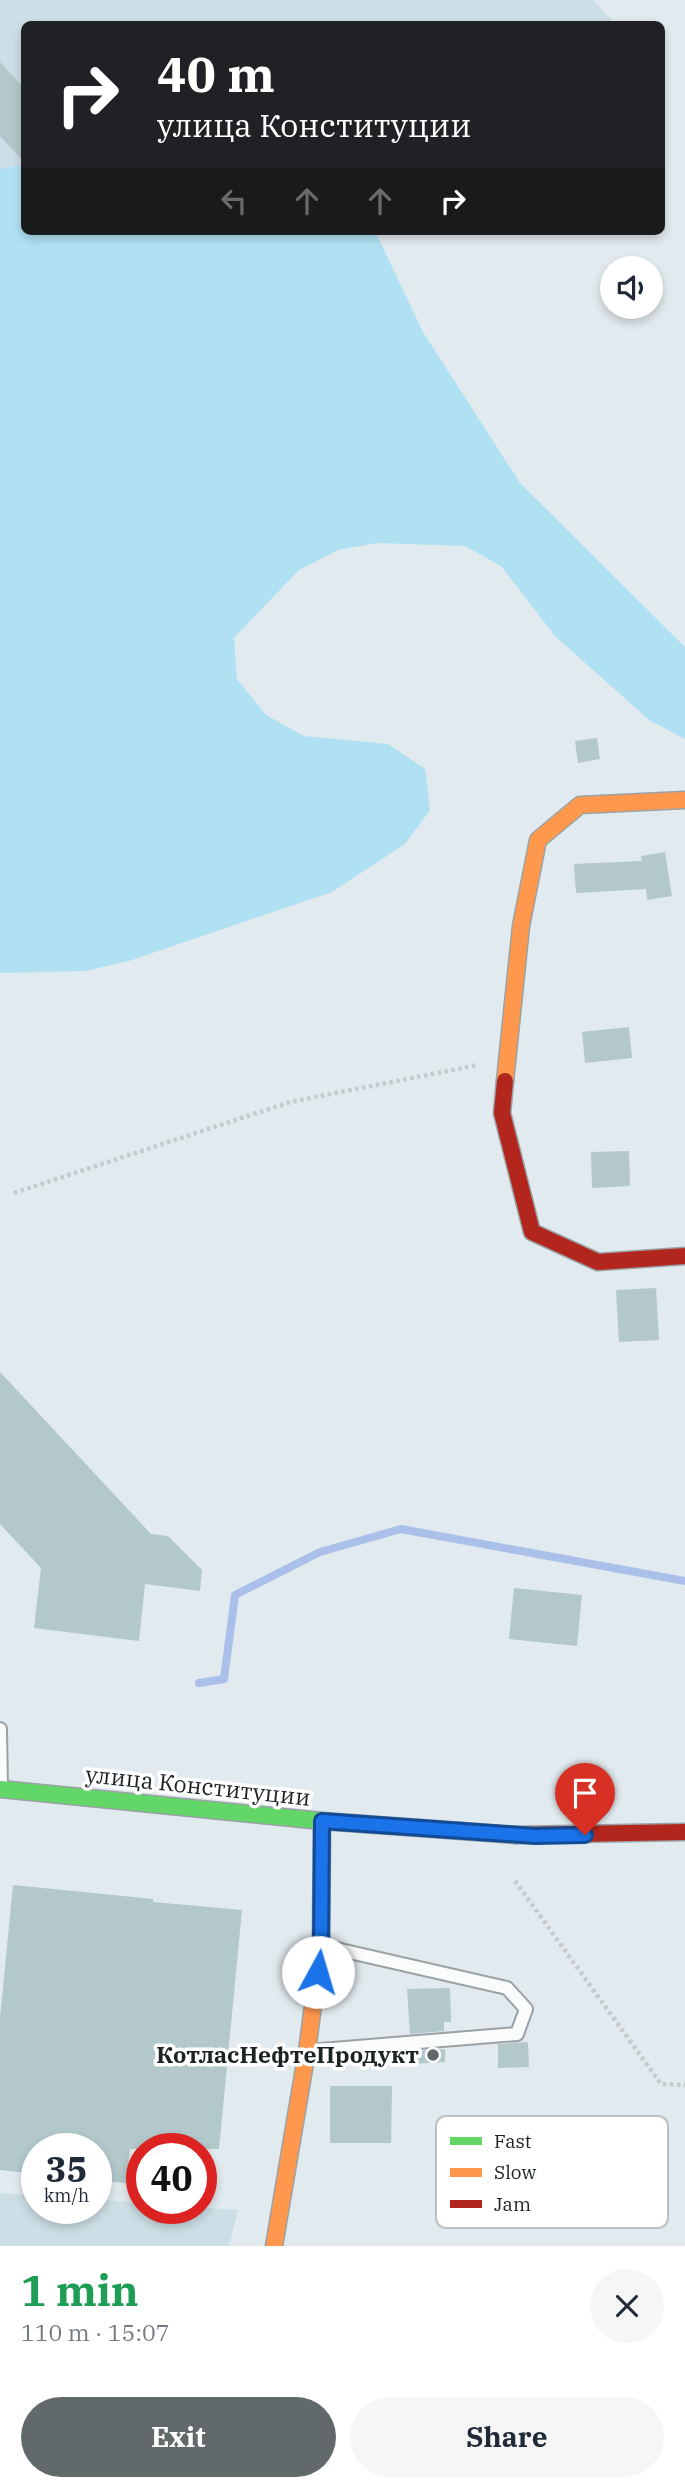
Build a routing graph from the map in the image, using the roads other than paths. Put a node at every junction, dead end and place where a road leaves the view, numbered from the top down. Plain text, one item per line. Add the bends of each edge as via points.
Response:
1 (685, 800) edge
2 (685, 1256) edge
3 (0, 1729) edge
4 (1, 1789) edge
5 (322, 1821) junction
6 (685, 1832) edge
7 (321, 1946) junction
8 (307, 2051) junction
9 (274, 2246) edge

1 - 2 street via 580,805 538,840 521,926 502,1113 532,1232 598,1262
3 - 4 lane
4 - 5 street, улица Конституции
5 - 6 street, улица Конституции via 535,1836
5 - 7 street
7 - 8 street
7 - 8 lane via 507,1988 526,2009 517,2034
8 - 9 street

